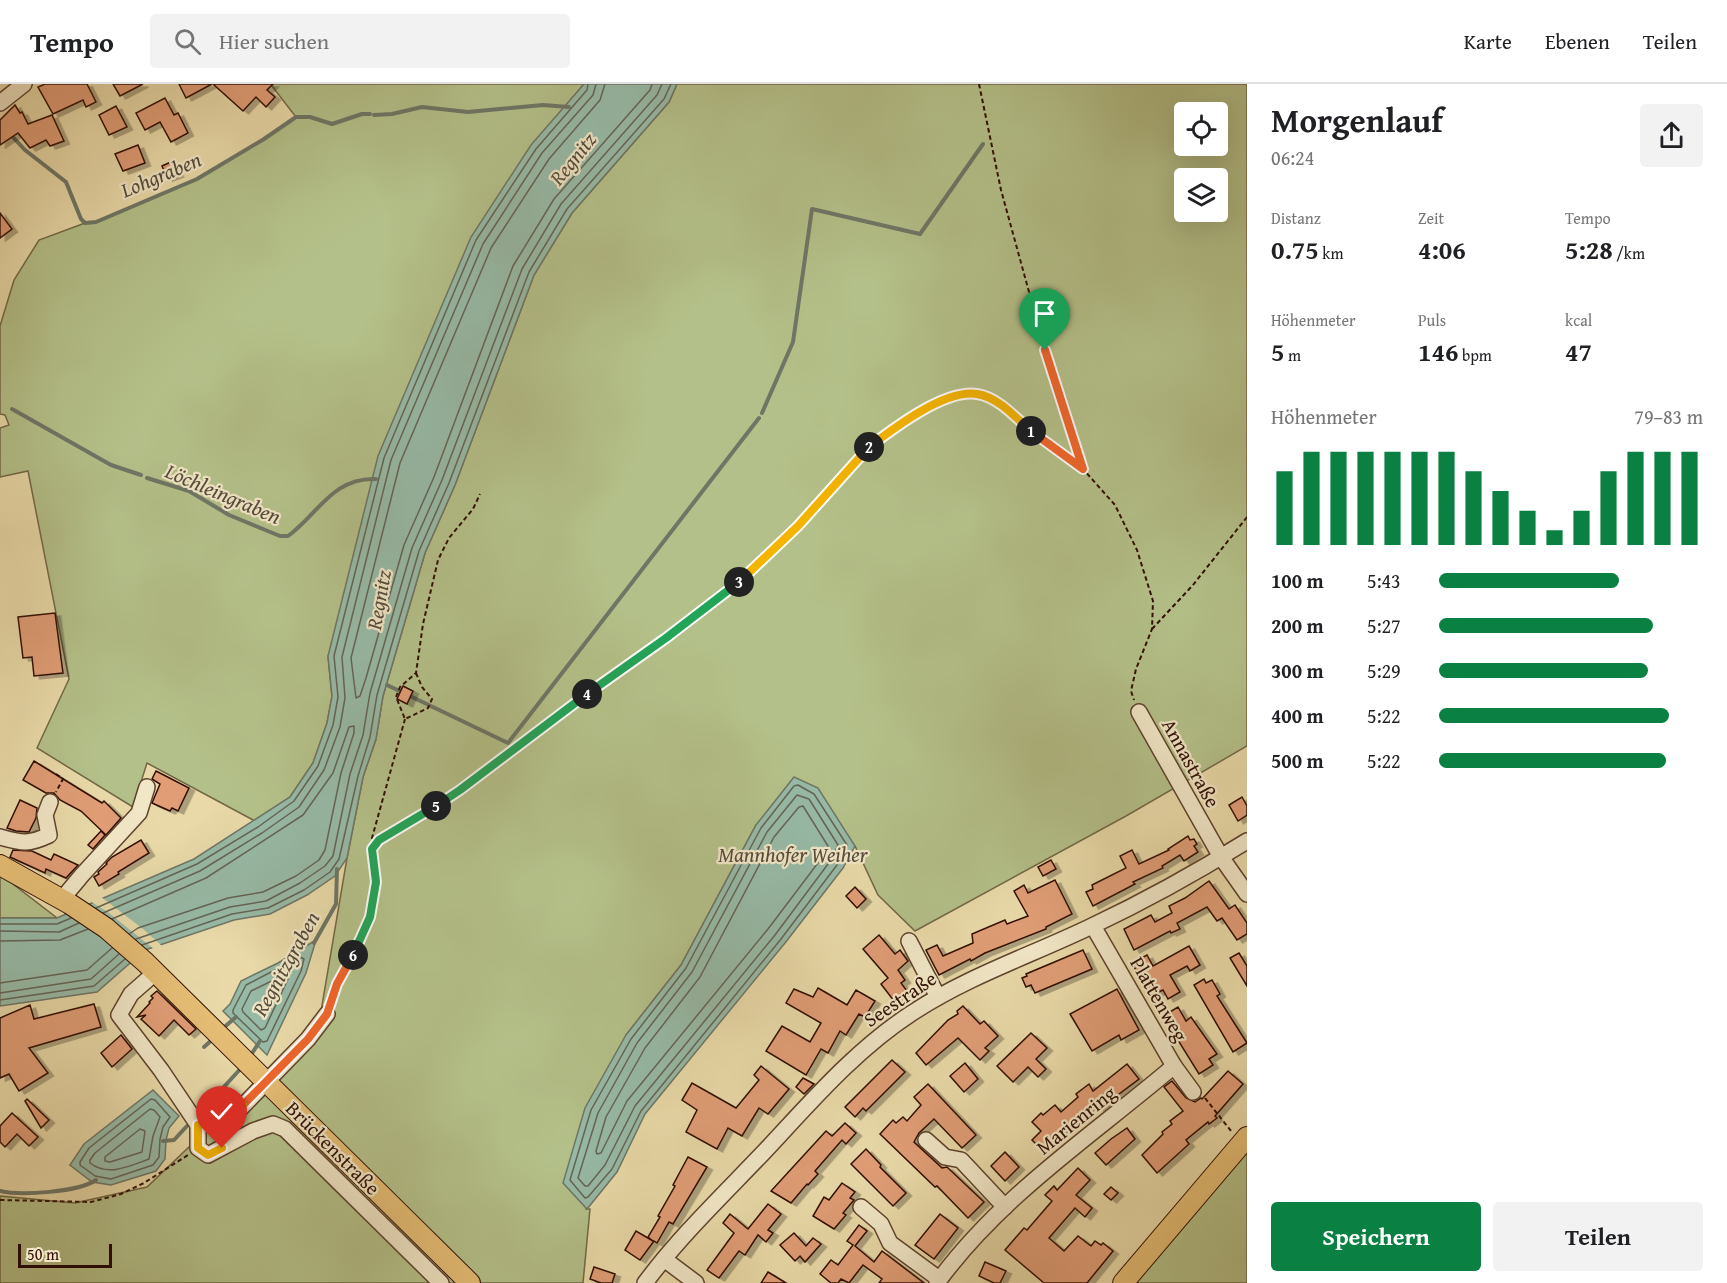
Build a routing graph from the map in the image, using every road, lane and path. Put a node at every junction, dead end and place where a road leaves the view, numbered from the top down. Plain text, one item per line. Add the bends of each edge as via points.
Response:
1 (24, 84) edge
2 (979, 84) edge
3 (0, 103) edge
4 (1083, 469) junction
5 (480, 494) dead end
6 (1247, 517) edge
7 (1152, 629) junction
8 (416, 673) junction
9 (1139, 712) joint
10 (405, 718) junction
11 (56, 774) dead end
12 (63, 779) dead end
13 (147, 787) dead end
14 (50, 802) dead end
15 (0, 837) edge
16 (1247, 841) edge
17 (372, 849) junction
18 (1221, 857) junction
19 (0, 865) edge
20 (1247, 894) edge
21 (66, 902) junction
22 (1093, 926) junction
23 (909, 941) dead end
24 (151, 967) junction
25 (938, 997) junction
26 (327, 1014) joint
27 (1174, 1066) junction
28 (264, 1085) junction
29 (1193, 1092) joint
30 (198, 1125) junction
31 (1240, 1135) edge
32 (926, 1140) dead end
33 (198, 1148) junction
34 (0, 1200) edge
35 (861, 1207) dead end
36 (1005, 1207) junction
37 (664, 1259) junction
38 (938, 1281) edge
39 (441, 1283) edge
40 (470, 1283) edge
41 (645, 1283) edge
42 (696, 1283) edge
43 (1123, 1283) edge

1 - 3 street
2 - 4 path via 1001,190
4 - 7 path via 1115,505 1137,550 1153,601
4 - 17 path via 997,402 978,394 951,397 937,404 862,453 798,526 750,573 460,790 393,830
5 - 8 path via 438,560
6 - 7 path
7 - 9 path via 1131,691
8 - 10 path via 400,687 396,697
8 - 10 path via 432,699 428,708
9 - 18 street, Annastraße
10 - 17 path
11 - 12 path
13 - 21 street via 139,813 82,874
14 - 15 street via 45,815 49,835 33,843
16 - 18 street, Seestraße
17 - 26 path via 376,882 370,917 337,984
18 - 20 street, Annastraße
18 - 22 street, Seestraße
19 - 21 main road
21 - 24 main road, Brückenstraße via 105,928
22 - 25 street, Seestraße
22 - 27 street, Plattenweg
23 - 25 street
24 - 28 main road, Brückenstraße
24 - 30 street via 119,1015
25 - 37 street, Seestraße via 876,1039 832,1080
26 - 28 street
27 - 29 street, Plattenweg
27 - 36 street, Marienring
28 - 30 street via 237,1112 219,1122
28 - 40 main road, Brückenstraße
29 - 31 path via 1199,1092
30 - 33 street
31 - 43 main road
32 - 36 street via 945,1157 961,1160
33 - 34 path via 144,1183 91,1202
33 - 39 street via 208,1155 273,1124 285,1129
35 - 38 street, Marienring via 881,1224 890,1243
36 - 38 street, Marienring
37 - 41 street, Seestraße
37 - 42 street

